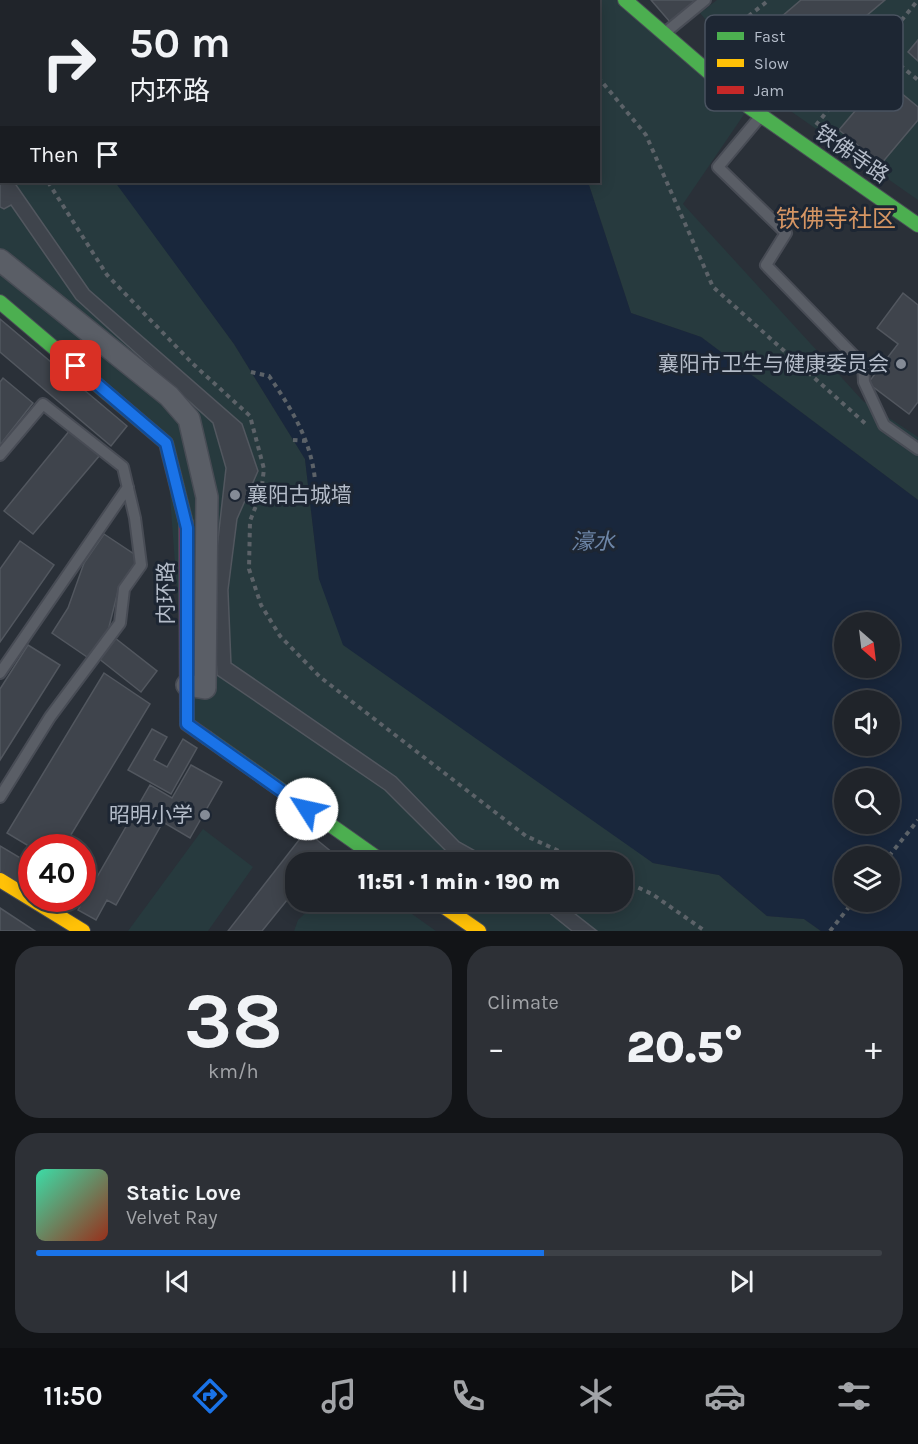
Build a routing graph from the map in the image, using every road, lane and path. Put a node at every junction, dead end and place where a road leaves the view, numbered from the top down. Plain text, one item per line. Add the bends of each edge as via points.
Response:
1 (625, 0) edge
2 (705, 0) edge
3 (769, 0) edge
4 (918, 0) edge
5 (750, 15) edge
6 (903, 18) edge
7 (664, 34) junction
8 (903, 68) edge
9 (705, 69) edge
10 (600, 79) edge
11 (918, 80) edge
12 (755, 111) edge
13 (828, 111) edge
14 (761, 116) junction
15 (801, 144) junction
16 (49, 183) edge
17 (918, 225) edge
18 (0, 260) edge
19 (0, 302) edge
20 (251, 372) dead end
21 (873, 430) dead end
22 (293, 440) dead end
23 (307, 441) junction
24 (918, 449) edge
25 (0, 455) edge
26 (315, 480) dead end
27 (128, 487) junction
28 (0, 673) edge
29 (187, 686) junction
30 (0, 797) edge
31 (918, 820) edge
32 (897, 846) edge
33 (368, 852) edge
34 (561, 852) edge
35 (0, 880) edge
36 (633, 885) edge
37 (452, 912) edge
38 (845, 912) edge
39 (83, 931) edge
40 (479, 931) edge
41 (705, 931) edge
42 (830, 931) edge

1 - 7 street, 铁佛寺路
2 - 7 lane
3 - 5 path
4 - 6 path
7 - 9 street, 铁佛寺路
8 - 11 path
10 - 21 path via 646,135 713,286
12 - 14 street, 铁佛寺路
13 - 15 path
14 - 15 street, 铁佛寺路
14 - 24 lane via 718,167 786,233 766,265 863,365 864,382 884,425
15 - 17 street, 铁佛寺路
16 - 34 path via 107,275 250,416 264,469 261,493 250,521 249,569 261,605 280,636 320,677 526,836
18 - 29 street via 169,396 189,419 207,497 205,688
19 - 29 street, 内环路 via 166,443 187,528
20 - 23 path via 269,376
22 - 23 path
23 - 26 path
25 - 27 lane via 43,404 123,467
27 - 28 lane
27 - 30 lane via 141,565 124,589 120,624 50,717
29 - 33 street, 内环路 via 187,724
31 - 32 path
35 - 39 street
36 - 41 path
37 - 40 street
38 - 42 path

